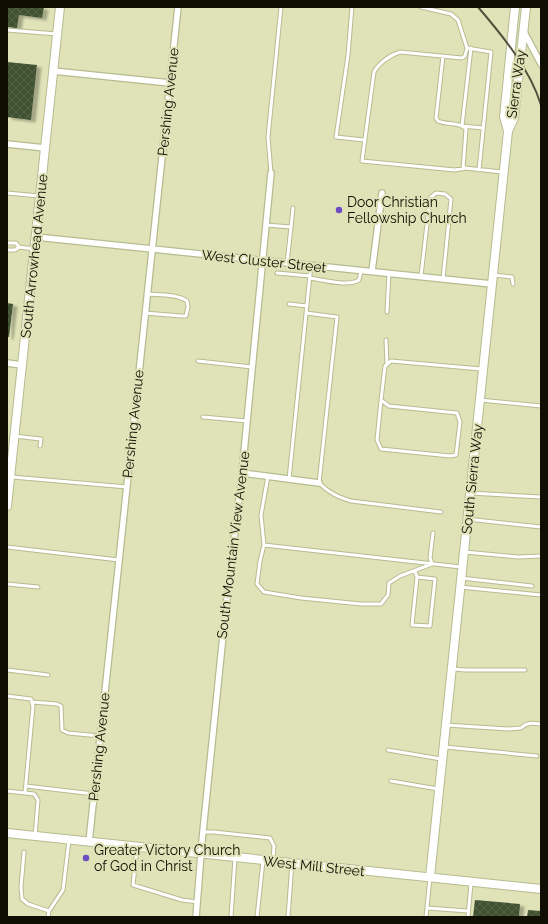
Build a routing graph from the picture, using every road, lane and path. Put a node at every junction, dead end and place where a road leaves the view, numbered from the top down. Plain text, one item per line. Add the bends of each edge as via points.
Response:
1 (60, 7) edge
2 (178, 7) edge
3 (281, 7) edge
4 (352, 7) edge
5 (421, 7) edge
6 (514, 7) edge
7 (526, 7) edge
8 (7, 30) edge
9 (523, 30) junction
10 (57, 34) junction
11 (469, 48) junction
12 (443, 56) junction
13 (541, 64) edge
14 (53, 71) junction
15 (170, 83) junction
16 (462, 126) junction
17 (483, 128) junction
18 (508, 132) junction
19 (364, 140) junction
20 (7, 144) edge
21 (45, 148) junction
22 (463, 169) junction
23 (479, 170) junction
24 (504, 172) junction
25 (271, 173) joint
26 (7, 193) edge
27 (382, 193) dead end
28 (40, 196) junction
29 (293, 208) dead end
30 (266, 225) junction
31 (291, 227) junction
32 (36, 237) junction
33 (7, 243) edge
34 (19, 247) junction
35 (34, 249) junction
36 (7, 250) edge
37 (152, 250) junction
38 (262, 260) junction
39 (288, 263) junction
40 (311, 265) junction
41 (362, 270) junction
42 (372, 271) junction
43 (277, 273) dead end
44 (389, 273) junction
45 (493, 275) junction
46 (421, 276) junction
47 (310, 277) junction
48 (443, 279) junction
49 (492, 284) junction
50 (513, 284) dead end
51 (147, 294) junction
52 (288, 304) dead end
53 (307, 306) junction
54 (386, 312) dead end
55 (145, 313) junction
56 (306, 313) junction
57 (386, 340) dead end
58 (198, 361) dead end
59 (7, 363) edge
60 (387, 364) junction
61 (22, 365) junction
62 (252, 367) junction
63 (483, 369) junction
64 (382, 400) junction
65 (480, 400) junction
66 (541, 406) edge
67 (203, 417) dead end
68 (247, 421) junction
69 (14, 436) junction
70 (40, 446) dead end
71 (242, 473) junction
72 (268, 476) junction
73 (10, 477) junction
74 (289, 479) junction
75 (319, 483) junction
76 (127, 488) junction
77 (470, 493) junction
78 (541, 497) edge
79 (7, 506) edge
80 (441, 512) dead end
81 (468, 519) junction
82 (541, 527) edge
83 (433, 533) dead end
84 (264, 544) junction
85 (7, 547) edge
86 (464, 552) junction
87 (541, 556) edge
88 (119, 560) junction
89 (432, 564) junction
90 (463, 567) junction
91 (415, 571) junction
92 (417, 577) junction
93 (461, 578) junction
94 (7, 584) edge
95 (38, 586) dead end
96 (532, 586) dead end
97 (460, 587) junction
98 (541, 595) edge
99 (452, 669) junction
100 (7, 670) edge
101 (525, 670) dead end
102 (48, 675) dead end
103 (7, 696) edge
104 (32, 702) junction
105 (541, 724) edge
106 (446, 725) junction
107 (100, 736) junction
108 (444, 747) junction
109 (388, 750) dead end
110 (537, 756) dead end
111 (442, 759) junction
112 (391, 781) dead end
113 (26, 786) junction
114 (439, 789) junction
115 (7, 791) edge
116 (25, 793) junction
117 (94, 794) junction
118 (203, 832) junction
119 (7, 833) edge
120 (34, 836) junction
121 (68, 840) junction
122 (89, 842) junction
123 (138, 847) junction
124 (24, 852) dead end
125 (200, 854) junction
126 (235, 858) junction
127 (263, 861) junction
128 (273, 861) junction
129 (292, 864) junction
130 (430, 877) junction
131 (471, 882) junction
132 (541, 890) edge
133 (198, 902) junction
134 (427, 908) junction
135 (48, 911) junction
136 (468, 911) junction
137 (48, 917) edge
138 (196, 917) edge
139 (231, 917) edge
140 (257, 917) edge
141 (288, 917) edge
142 (426, 917) edge
143 (468, 917) edge

1 - 10 main road, South Arrowhead Avenue
2 - 15 street, Pershing Avenue
3 - 25 lane via 268,137
4 - 19 lane via 336,137
5 - 11 lane via 450,14 458,20
6 - 18 main road, Sierra Way via 504,117
7 - 9 main road, Sierra Way
8 - 10 lane
9 - 13 street
9 - 18 main road, Sierra Way via 514,118
10 - 14 main road, South Arrowhead Avenue
11 - 12 lane via 463,58
11 - 16 lane
11 - 17 lane via 491,52
12 - 16 lane via 436,118 441,123
12 - 19 lane via 400,52 393,54 376,68
14 - 15 street
14 - 21 main road, South Arrowhead Avenue
15 - 37 street, Pershing Avenue
16 - 17 lane
16 - 22 lane via 466,129
17 - 23 lane
18 - 24 main road, South Sierra Way
19 - 22 lane via 361,158 363,162
20 - 21 street
21 - 28 main road, South Arrowhead Avenue
22 - 23 lane
23 - 24 lane
24 - 45 main road, South Sierra Way
25 - 30 street, South Mountain View Avenue
26 - 28 lane
27 - 42 street
28 - 32 main road, South Arrowhead Avenue
29 - 31 lane
30 - 31 lane
30 - 38 street, South Mountain View Avenue
31 - 39 lane
32 - 35 main road, South Arrowhead Avenue
32 - 37 street, West Cluster Street
33 - 34 lane via 16,243
34 - 35 lane
34 - 36 lane
35 - 61 main road, South Arrowhead Avenue
37 - 38 street, West Cluster Street
37 - 51 street, Pershing Avenue
38 - 39 street, West Cluster Street
38 - 62 street, South Mountain View Avenue
39 - 40 street, West Cluster Street
40 - 41 street, West Cluster Street
40 - 47 lane
41 - 42 street, West Cluster Street
41 - 47 lane via 356,283
42 - 44 street, West Cluster Street
43 - 47 lane
44 - 46 street, West Cluster Street
44 - 54 lane
45 - 49 main road, South Sierra Way
45 - 50 lane via 512,277
46 - 48 street, West Cluster Street
46 - 48 lane via 430,198 436,193 445,194 451,199
47 - 53 lane
48 - 49 street, West Cluster Street
49 - 63 main road, South Sierra Way
51 - 55 street, Pershing Avenue
51 - 55 lane via 183,299 186,301 187,311 186,316
52 - 53 lane
53 - 56 lane
55 - 76 street, Pershing Avenue
56 - 74 lane
56 - 75 lane via 337,317
57 - 60 lane
58 - 62 lane
59 - 61 street
60 - 63 lane via 391,361
60 - 64 lane
61 - 69 main road, South Arrowhead Avenue
62 - 68 street, South Mountain View Avenue
63 - 65 main road, South Sierra Way
64 - 64 lane via 389,406 458,413 460,422 456,455 381,449 378,440
65 - 66 lane
65 - 77 main road, South Sierra Way
67 - 68 lane
68 - 71 street, South Mountain View Avenue
69 - 70 lane via 41,439
69 - 73 main road, South Arrowhead Avenue
71 - 72 street
71 - 118 street, South Mountain View Avenue via 224,616
72 - 74 street
72 - 84 lane via 261,515
73 - 76 lane
73 - 79 main road, South Arrowhead Avenue
74 - 75 street
75 - 80 lane via 328,492 351,501
76 - 88 street, Pershing Avenue
77 - 78 lane
77 - 81 main road, South Sierra Way
81 - 82 lane
81 - 86 main road, South Sierra Way
83 - 89 lane via 430,558
84 - 89 lane
84 - 91 lane via 257,584 264,592 301,598 381,604 388,595 389,583
85 - 88 lane
86 - 87 lane via 518,557
86 - 90 main road, South Sierra Way
88 - 107 street, Pershing Avenue
89 - 90 lane
89 - 91 lane
90 - 93 main road, South Sierra Way
91 - 92 lane
92 - 92 lane via 412,625 430,626 435,579
93 - 96 lane
93 - 97 main road, South Sierra Way
94 - 95 lane
97 - 98 lane
97 - 99 main road, South Sierra Way
99 - 101 lane
99 - 106 main road, South Sierra Way
100 - 102 lane
103 - 104 lane via 31,699
104 - 107 lane via 61,706 62,730 68,733
104 - 113 lane
105 - 106 lane via 525,724 521,728 508,729
106 - 108 main road, South Sierra Way
107 - 117 street, Pershing Avenue
108 - 110 lane
108 - 111 main road, South Sierra Way
109 - 111 lane
111 - 114 main road, South Sierra Way
112 - 114 lane
113 - 116 lane
113 - 117 lane
114 - 130 main road, South Sierra Way
115 - 116 lane
116 - 120 lane via 34,794 38,800
117 - 122 street, Pershing Avenue
118 - 125 street, South Mountain View Avenue
118 - 128 lane via 270,838 274,846
119 - 120 main road, West Mill Street
120 - 121 main road, West Mill Street
121 - 122 main road, West Mill Street
121 - 135 lane via 63,890
122 - 123 main road, West Mill Street
123 - 125 main road, West Mill Street
123 - 133 lane via 133,885 182,900
124 - 135 lane via 22,899 28,904
125 - 126 main road, West Mill Street
125 - 133 street, South Mountain View Avenue
126 - 127 main road, West Mill Street
126 - 139 lane
127 - 128 main road, West Mill Street
127 - 140 lane
128 - 129 main road, West Mill Street
129 - 130 main road, West Mill Street
129 - 141 lane
130 - 131 main road, West Mill Street
130 - 134 lane
131 - 132 main road, West Mill Street
131 - 136 lane
133 - 138 street, South Mountain View Avenue
134 - 136 lane
134 - 142 lane
135 - 137 lane
136 - 143 lane

